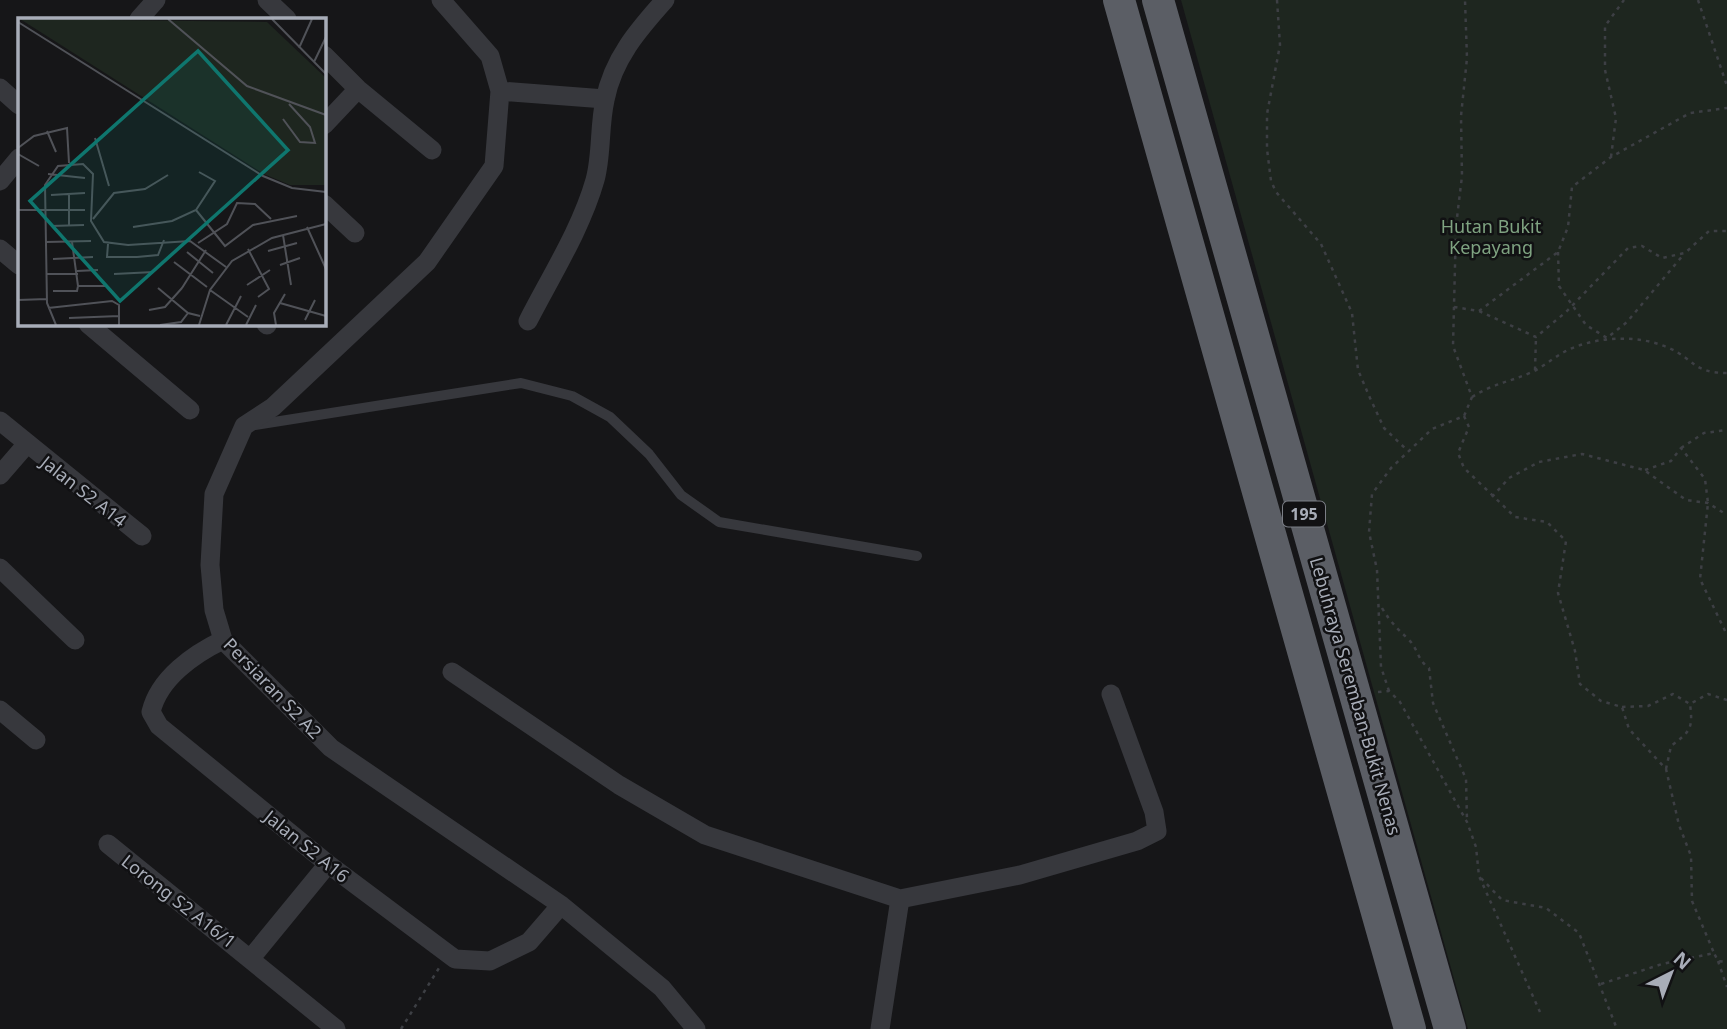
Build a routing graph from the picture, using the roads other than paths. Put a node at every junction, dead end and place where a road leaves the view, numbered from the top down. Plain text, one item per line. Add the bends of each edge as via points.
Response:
1 (156, 0) edge
2 (268, 0) edge
3 (441, 0) edge
4 (665, 0) edge
5 (1119, 0) edge
6 (1158, 0) edge
7 (140, 18) edge
8 (286, 18) edge
9 (326, 57) edge
10 (0, 88) edge
11 (358, 89) junction
12 (500, 91) junction
13 (605, 99) junction
14 (18, 104) edge
15 (326, 123) edge
16 (432, 150) dead end
17 (18, 159) edge
18 (0, 181) edge
19 (326, 206) edge
20 (355, 233) dead end
21 (0, 249) edge
22 (18, 264) edge
23 (528, 321) dead end
24 (97, 326) edge
25 (190, 410) dead end
26 (0, 421) edge
27 (244, 426) junction
28 (26, 445) junction
29 (0, 475) edge
30 (142, 536) dead end
31 (918, 556) dead end
32 (0, 568) edge
33 (75, 640) dead end
34 (223, 640) junction
35 (452, 672) dead end
36 (1111, 694) dead end
37 (0, 710) edge
38 (36, 740) dead end
39 (108, 844) dead end
40 (328, 864) junction
41 (900, 899) junction
42 (561, 905) junction
43 (251, 958) junction
44 (336, 1029) edge
45 (696, 1029) edge
46 (880, 1029) edge
47 (1410, 1029) edge
48 (1450, 1029) edge

1 - 7 street
2 - 8 street
3 - 12 street via 490,56
4 - 13 street via 629,40
5 - 47 highway, 195
6 - 48 highway, Lebuhraya Seremban-Bukit Nenas / 195
9 - 11 street
10 - 14 street
11 - 15 street
11 - 16 street
12 - 13 street
12 - 27 street via 494,166 427,262 273,407
13 - 23 street via 596,178 587,204
17 - 18 street
19 - 20 street
21 - 22 street
24 - 25 street
26 - 28 street, Jalan S2 A14
27 - 31 lane via 522,383 572,396 610,417 649,454 681,495 719,522
27 - 34 street, Persiaran S2 A2 via 214,494 210,565 214,610
28 - 29 street, Jalan S2 A14
28 - 30 street, Jalan S2 A14
32 - 33 street
34 - 40 street, Jalan S2 A16 via 195,654 155,696 151,712 159,726
34 - 42 street, Persiaran S2 A2 via 331,748
35 - 41 street via 618,785 705,835
36 - 41 street via 1157,831 1020,875
37 - 38 street
39 - 43 street, Lorong S2 A16/1
40 - 42 street, Jalan S2 A16 via 455,959 490,961 529,942
40 - 43 street
41 - 46 street
42 - 45 street, Persiaran S2 A2 via 662,988
43 - 44 street, Lorong S2 A16/1

